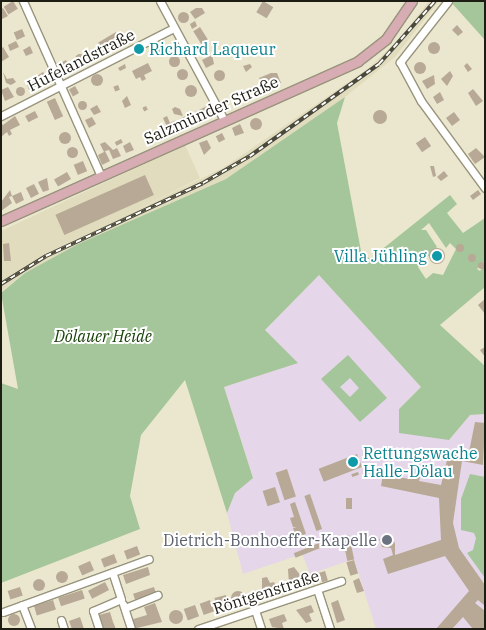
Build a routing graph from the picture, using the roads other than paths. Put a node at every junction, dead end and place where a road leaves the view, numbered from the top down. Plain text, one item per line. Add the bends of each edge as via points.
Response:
1 (23, 1) edge
2 (160, 1) edge
3 (412, 1) edge
4 (448, 1) edge
5 (174, 28) junction
6 (60, 86) junction
7 (1, 116) edge
8 (224, 120) junction
9 (101, 176) junction
10 (485, 188) edge
11 (1, 221) edge
12 (149, 558) dead end
13 (112, 572) junction
14 (341, 581) dead end
15 (317, 589) junction
16 (158, 595) dead end
17 (121, 599) junction
18 (22, 605) junction
19 (125, 608) junction
20 (255, 610) junction
21 (3, 612) dead end
22 (61, 620) dead end
23 (31, 629) edge
24 (64, 629) edge
25 (99, 629) edge
26 (132, 629) edge
27 (198, 629) edge
28 (261, 629) edge
29 (330, 629) edge

1 - 6 street
2 - 5 street
3 - 8 main road, Salzmünder Straße via 386,39 358,62
4 - 10 street via 400,62 421,101
5 - 6 street, Hufelandstraße
5 - 8 street
6 - 7 street, Hufelandstraße
6 - 9 street
8 - 9 main road, Salzmünder Straße
9 - 11 main road, Salzmünder Straße
12 - 13 street
13 - 17 street
13 - 18 street
14 - 15 street, Röntgenstraße
15 - 20 street, Röntgenstraße
15 - 29 street
16 - 19 street
17 - 19 street
17 - 25 street via 93,611
18 - 21 street
18 - 23 street
19 - 26 street
20 - 27 street, Röntgenstraße
20 - 28 street
22 - 24 street

